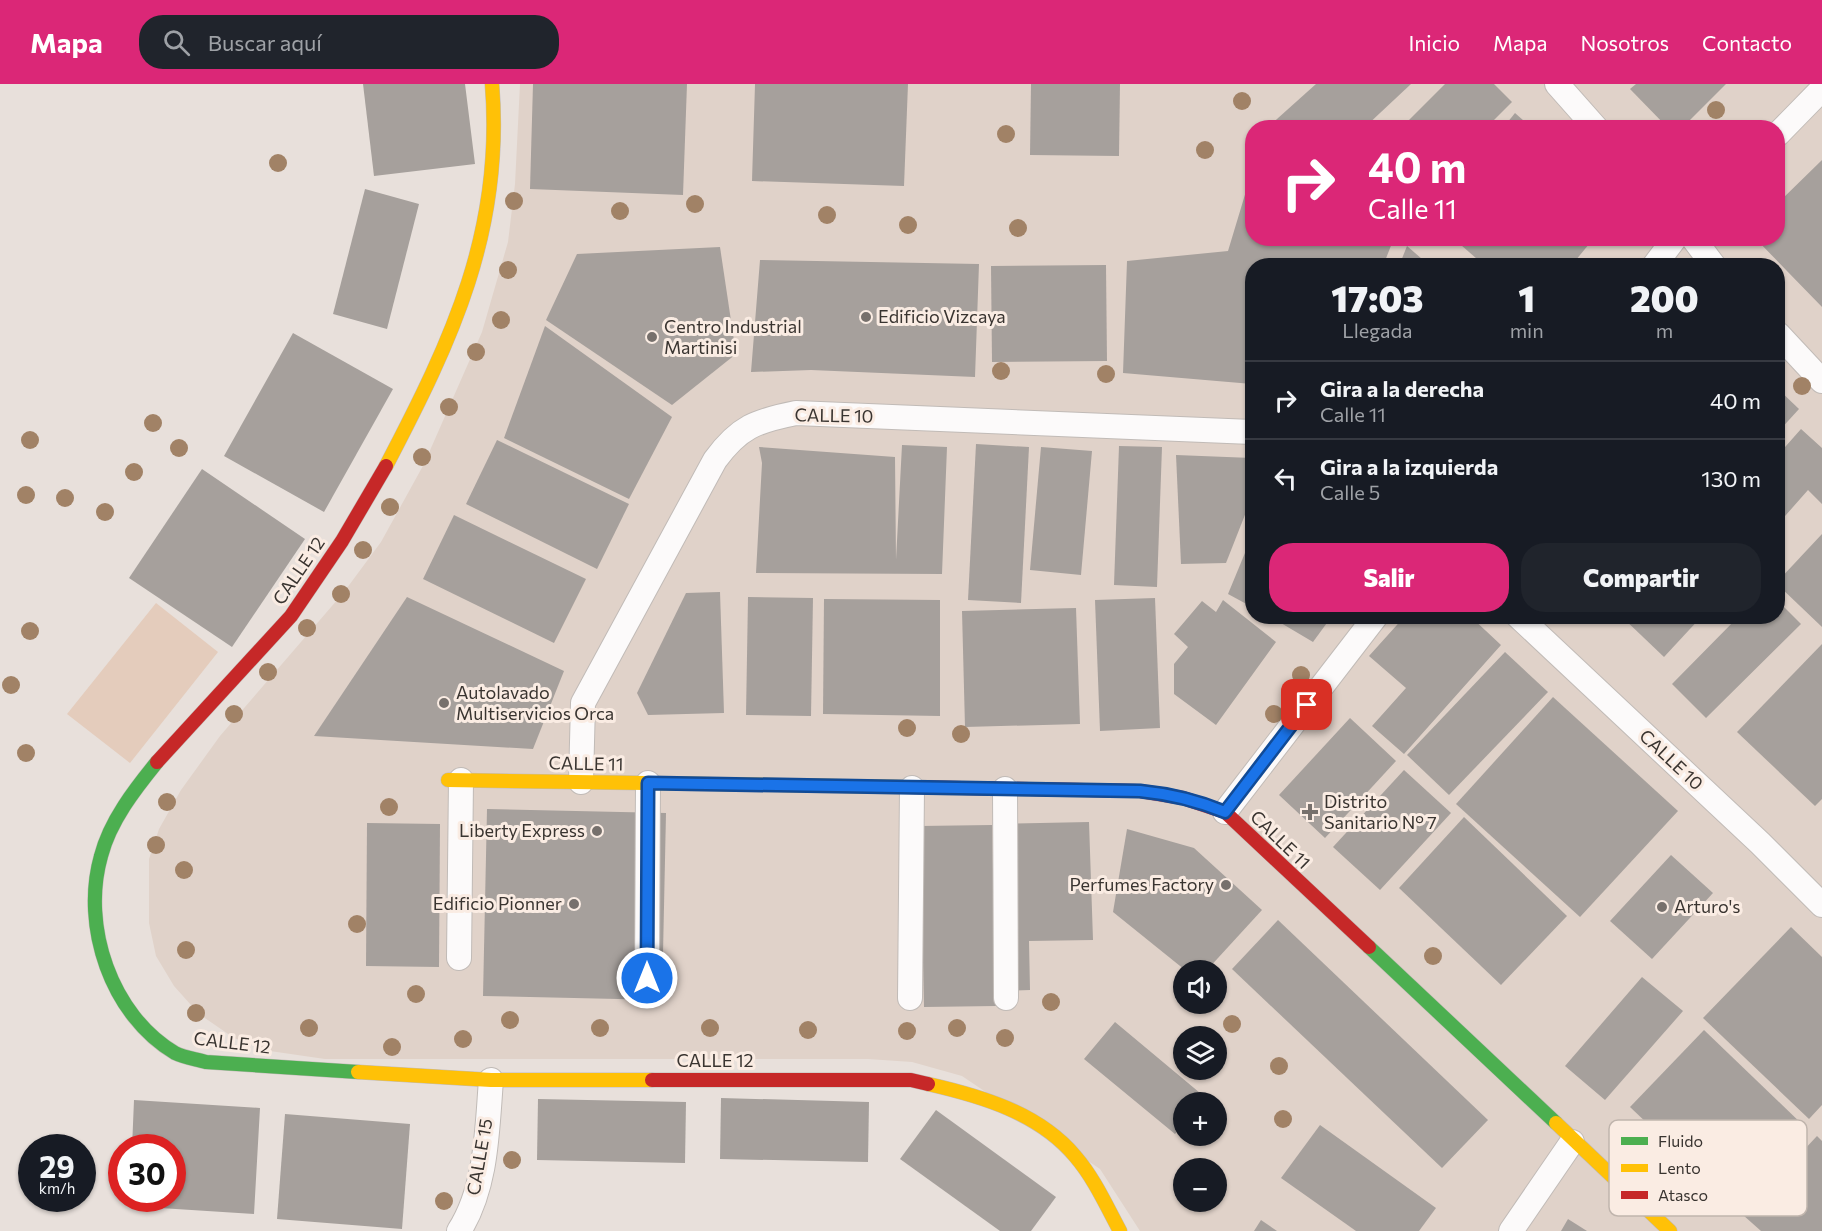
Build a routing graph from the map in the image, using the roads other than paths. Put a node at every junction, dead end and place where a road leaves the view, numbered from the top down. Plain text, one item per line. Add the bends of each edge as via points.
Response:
1 (492, 84) edge
2 (1557, 84) edge
3 (1822, 89) edge
4 (1589, 120) edge
5 (1785, 127) edge
6 (1670, 246) edge
7 (1660, 258) edge
8 (1785, 341) edge
9 (1822, 381) edge
10 (1245, 432) edge
11 (1370, 624) edge
12 (1527, 624) edge
13 (454, 780) joint
14 (581, 782) junction
15 (648, 783) junction
16 (912, 788) junction
17 (1005, 789) junction
18 (1225, 812) junction
19 (1822, 905) edge
20 (459, 958) dead end
21 (647, 978) dead end
22 (910, 998) dead end
23 (1006, 998) dead end
24 (491, 1080) junction
25 (1572, 1142) junction
26 (1609, 1176) edge
27 (1653, 1216) edge
28 (459, 1231) edge
29 (1120, 1231) edge
30 (1511, 1231) edge
31 (1670, 1231) edge

1 - 24 street, CALLE 12 via 493,179 484,234 467,291 406,431 361,511 285,624 164,756 111,829 100,856 94,905 97,934 120,994 152,1037 176,1054 207,1062
2 - 4 street
3 - 5 street
6 - 7 street
8 - 9 street
10 - 14 street, CALLE 10 via 796,413 751,424 731,438 715,460 583,703
11 - 18 street
12 - 19 street, CALLE 10
13 - 14 street, CALLE 11
13 - 20 street
14 - 15 street, CALLE 11
15 - 16 street, CALLE 11
15 - 21 street
16 - 17 street, CALLE 11
16 - 22 street
17 - 18 street, CALLE 11 via 1171,794
17 - 23 street
18 - 25 street, CALLE 11
24 - 28 street, CALLE 15 via 486,1145 476,1194
24 - 29 street, CALLE 12 via 875,1079 911,1080 952,1089 990,1100 1065,1145 1090,1176
25 - 26 street, CALLE 11
25 - 30 street
27 - 31 street, CALLE 11

